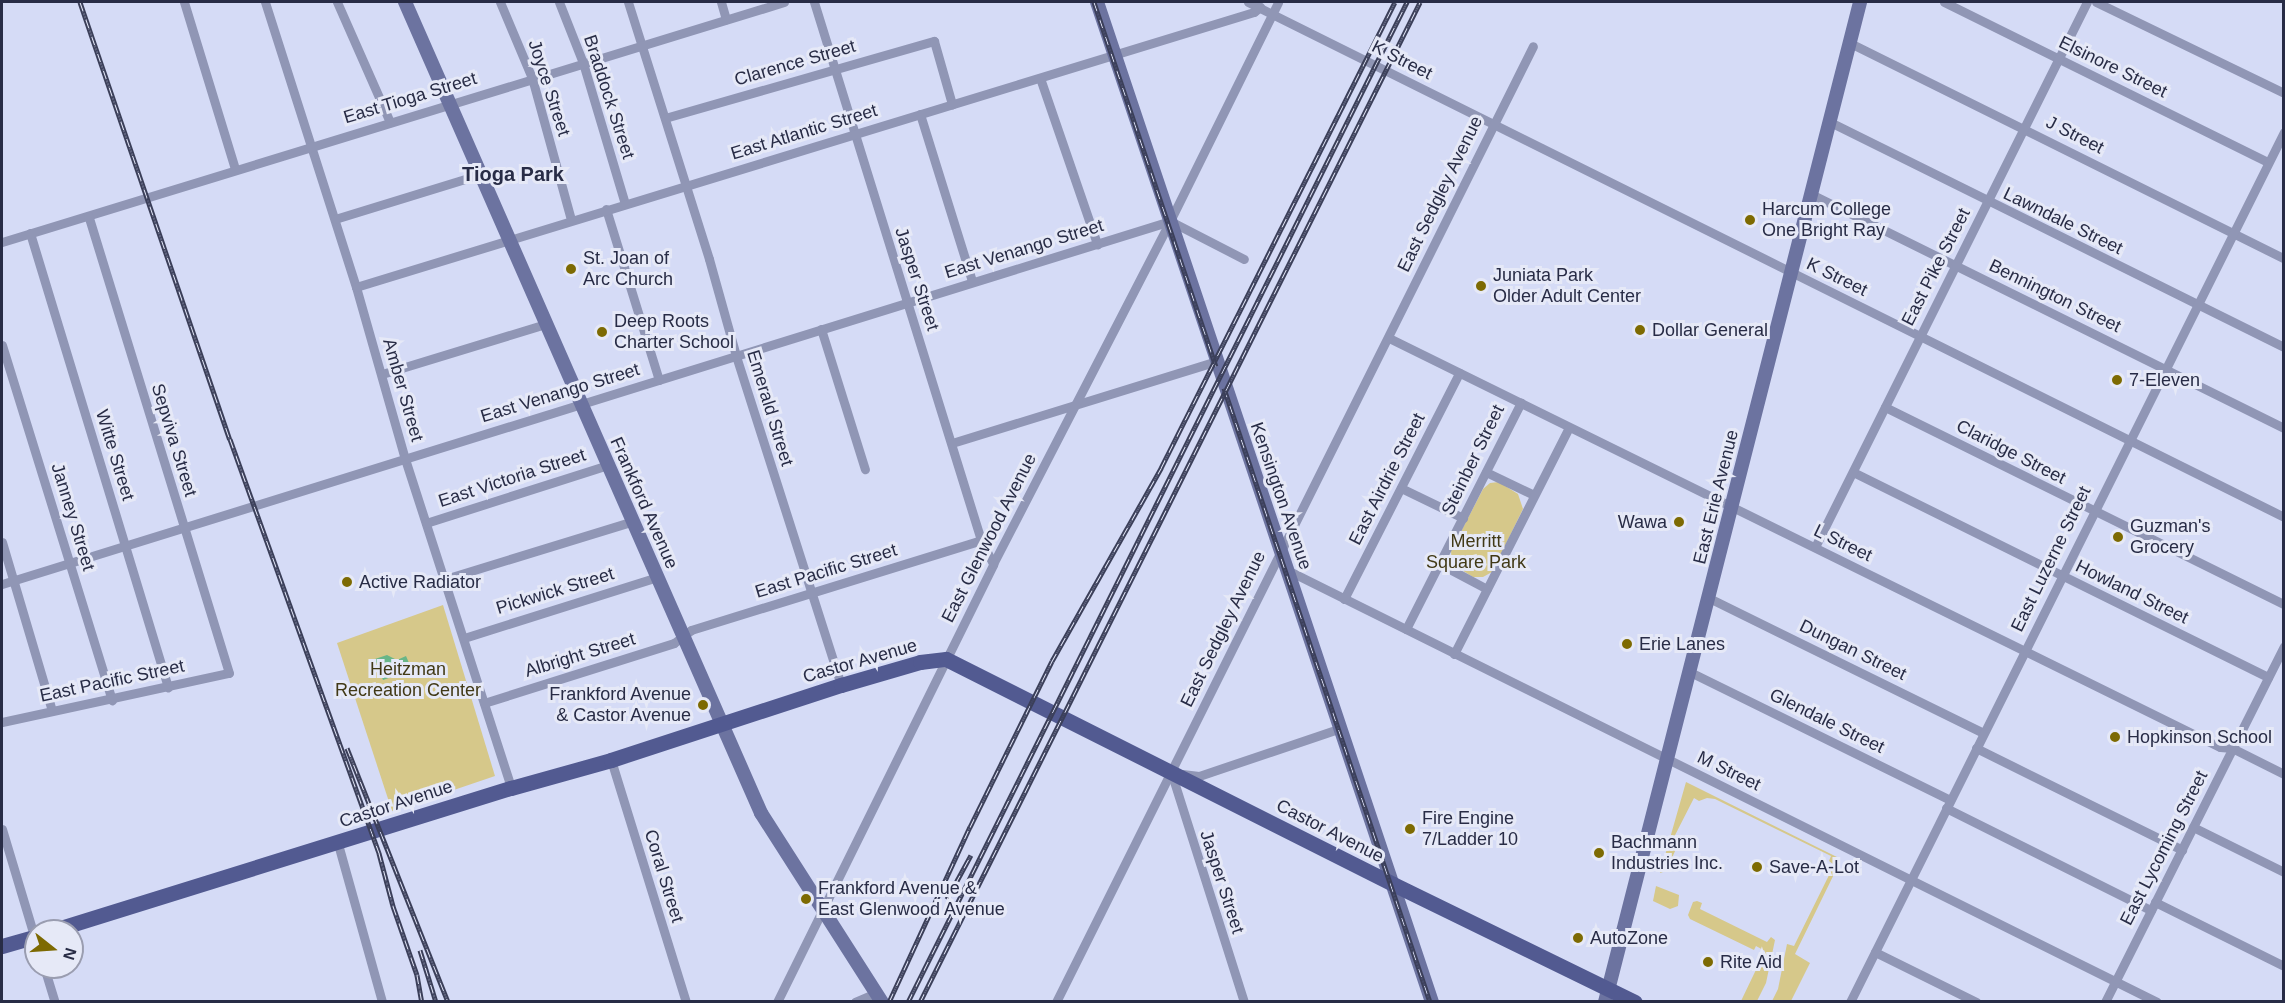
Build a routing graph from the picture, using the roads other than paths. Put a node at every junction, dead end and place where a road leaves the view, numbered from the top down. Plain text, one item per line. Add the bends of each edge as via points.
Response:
1 (184, 2) edge
2 (265, 2) edge
3 (337, 2) edge
4 (405, 2) edge
5 (500, 2) edge
6 (559, 2) edge
7 (628, 2) edge
8 (721, 2) edge
9 (783, 2) edge
10 (814, 2) edge
11 (1097, 2) edge
12 (1248, 2) edge
13 (1278, 2) edge
14 (1860, 2) edge
15 (1944, 2) edge
16 (2087, 2) edge
17 (2096, 2) edge
18 (1260, 8) junction
19 (1272, 14) junction
20 (726, 19) junction
21 (1850, 43) junction
22 (641, 45) junction
23 (1533, 46) dead end
24 (1115, 54) junction
25 (2059, 58) junction
26 (583, 63) junction
27 (834, 69) junction
28 (532, 78) junction
29 (1040, 78) junction
30 (2283, 93) edge
31 (449, 104) junction
32 (952, 104) junction
33 (920, 114) junction
34 (665, 118) junction
35 (390, 122) junction
36 (1830, 122) junction
37 (1494, 123) junction
38 (2024, 128) junction
39 (2283, 132) edge
40 (854, 134) junction
41 (310, 146) junction
42 (2268, 162) junction
43 (235, 169) junction
44 (481, 174) junction
45 (685, 186) junction
46 (1811, 194) junction
47 (1988, 201) junction
48 (626, 204) junction
49 (606, 209) junction
50 (88, 216) junction
51 (335, 219) junction
52 (571, 220) junction
53 (1170, 221) junction
54 (30, 233) junction
55 (2234, 233) junction
56 (510, 239) junction
57 (2, 243) edge
58 (1096, 244) junction
59 (2283, 258) edge
60 (1244, 259) dead end
61 (1956, 266) junction
62 (1791, 273) junction
63 (972, 281) junction
64 (356, 286) junction
65 (907, 302) junction
66 (2197, 305) junction
67 (546, 324) junction
68 (821, 329) junction
69 (1920, 336) junction
70 (1389, 338) junction
71 (2, 345) edge
72 (2283, 348) edge
73 (736, 356) junction
74 (1217, 361) junction
75 (2164, 369) junction
76 (1459, 373) junction
77 (382, 374) junction
78 (659, 380) junction
79 (1521, 402) junction
80 (581, 404) junction
81 (1074, 405) junction
82 (1885, 407) junction
83 (1569, 427) junction
84 (2283, 428) edge
85 (2128, 441) junction
86 (952, 443) junction
87 (405, 459) junction
88 (608, 465) junction
89 (865, 469) dead end
90 (1486, 472) junction
91 (1853, 472) junction
92 (1401, 488) junction
93 (1534, 495) junction
94 (1732, 507) junction
95 (2093, 512) junction
96 (2283, 517) edge
97 (1463, 518) junction
98 (633, 522) junction
99 (426, 523) junction
100 (183, 526) junction
101 (981, 540) junction
102 (2, 542) edge
103 (125, 545) junction
104 (1815, 547) junction
105 (1280, 550) junction
106 (70, 562) junction
107 (993, 564) junction
108 (1440, 564) junction
109 (1287, 570) junction
110 (2061, 575) junction
111 (657, 577) junction
112 (445, 579) junction
113 (13, 580) junction
114 (2, 584) edge
115 (1487, 589) junction
116 (811, 592) junction
117 (1708, 598) junction
118 (1344, 599) junction
119 (2283, 604) edge
120 (1406, 629) junction
121 (682, 634) junction
122 (464, 638) junction
123 (2283, 646) edge
124 (2024, 650) junction
125 (1454, 654) junction
126 (946, 659) junction
127 (1689, 672) junction
128 (229, 673) joint
129 (2268, 677) junction
130 (841, 685) junction
131 (168, 687) junction
132 (112, 700) junction
133 (484, 703) junction
134 (52, 711) junction
135 (2, 722) edge
136 (720, 726) junction
137 (1341, 729) junction
138 (1983, 733) junction
139 (1976, 748) junction
140 (2232, 748) junction
141 (1668, 759) junction
142 (610, 760) junction
143 (1171, 772) junction
144 (2283, 774) edge
145 (511, 788) junction
146 (1948, 804) junction
147 (2193, 827) junction
148 (2, 829) edge
149 (338, 844) junction
150 (2182, 850) junction
151 (2283, 872) edge
152 (1910, 879) junction
153 (1393, 884) junction
154 (2153, 906) junction
155 (823, 908) junction
156 (29, 919) edge
157 (84, 921) edge
158 (24, 941) edge
159 (2, 946) edge
160 (1875, 952) junction
161 (2283, 966) edge
162 (48, 979) edge
163 (2115, 981) junction
164 (1607, 995) edge
165 (879, 997) edge
166 (55, 1002) edge
167 (382, 1002) edge
168 (686, 1002) edge
169 (777, 1002) edge
170 (855, 1002) edge
171 (1056, 1002) edge
172 (1244, 1002) edge
173 (1432, 1002) edge
174 (1635, 1002) edge
175 (1850, 1002) edge
176 (1976, 1002) edge
177 (2105, 1002) edge
178 (2157, 1002) edge

1 - 43 street
2 - 41 street, Amber Street
3 - 35 street
4 - 31 main road, Frankford Avenue
5 - 28 street, Joyce Street
6 - 26 street, Braddock Street
7 - 22 street, Emerald Street
8 - 20 street
9 - 20 street, East Tioga Street
10 - 27 street, Jasper Street
11 - 24 main road, Kensington Avenue
12 - 18 street, K Street
13 - 19 street
14 - 21 main road, East Erie Avenue
15 - 25 street, Elsinore Street
16 - 25 street, East Pike Street
17 - 30 street
18 - 19 street, K Street
18 - 24 street, East Atlantic Street
19 - 37 street, K Street
19 - 53 street
20 - 22 street, East Tioga Street
21 - 36 main road, East Erie Avenue
21 - 38 street, J Street
22 - 26 street, East Tioga Street
22 - 34 street, Emerald Street
23 - 37 street, East Sedgley Avenue
24 - 29 street, East Atlantic Street
24 - 53 main road, Kensington Avenue
25 - 38 street, East Pike Street
25 - 42 street, Elsinore Street
26 - 28 street, East Tioga Street
26 - 48 street, Braddock Street
27 - 32 street, Clarence Street via 934,41
27 - 34 street, Clarence Street
27 - 40 street, Jasper Street
28 - 31 street, East Tioga Street
28 - 52 street, Joyce Street
29 - 32 street, East Atlantic Street
29 - 58 street
31 - 35 street, East Tioga Street
31 - 44 main road, Frankford Avenue
32 - 33 street, East Atlantic Street
33 - 40 street, East Atlantic Street
33 - 63 street
34 - 45 street, Emerald Street
35 - 41 street, East Tioga Street
36 - 46 main road, East Erie Avenue
36 - 47 street, Lawndale Street
37 - 62 street, K Street
37 - 70 street, East Sedgley Avenue
38 - 47 street, East Pike Street
38 - 55 street, J Street
39 - 42 street, East Luzerne Street
40 - 45 street, East Atlantic Street
40 - 65 street, Jasper Street
41 - 43 street, East Tioga Street
41 - 51 street, Amber Street
42 - 55 street, East Luzerne Street
43 - 50 street, East Tioga Street
44 - 51 street
44 - 56 main road, Frankford Avenue
45 - 48 street, East Atlantic Street
45 - 73 street, Emerald Street
46 - 61 street, Bennington Street
46 - 62 main road, East Erie Avenue
47 - 61 street, East Pike Street
47 - 66 street, Lawndale Street
48 - 49 street, East Atlantic Street
49 - 52 street, East Atlantic Street
49 - 78 street
50 - 54 street, East Tioga Street
50 - 100 street, Sepviva Street
51 - 64 street, Amber Street
52 - 56 street, East Atlantic Street
53 - 58 street, East Venango Street
53 - 60 street
53 - 74 main road, Kensington Avenue
53 - 81 street, East Glenwood Avenue
54 - 57 street, East Tioga Street
54 - 103 street, Witte Street
55 - 59 street, J Street
55 - 66 street, East Luzerne Street
56 - 64 street, East Atlantic Street
56 - 67 main road, Frankford Avenue
58 - 63 street, East Venango Street
61 - 69 street, East Pike Street
61 - 75 street, Bennington Street
62 - 69 street, K Street
62 - 94 main road, East Erie Avenue
63 - 65 street, East Venango Street
64 - 77 street, Amber Street
65 - 68 street, East Venango Street
65 - 86 street, Jasper Street
66 - 72 street, Lawndale Street
66 - 75 street, East Luzerne Street
67 - 77 street
67 - 80 main road, Frankford Avenue
68 - 73 street, East Venango Street
68 - 89 street
69 - 82 street, East Pike Street
69 - 85 street, K Street
70 - 76 street, L Street
70 - 105 street, East Sedgley Avenue
71 - 106 street, Janney Street
73 - 78 street, East Venango Street
73 - 116 street, Emerald Street
74 - 81 street
74 - 105 main road, Kensington Avenue
75 - 84 street, Bennington Street
75 - 85 street, East Luzerne Street
76 - 79 street, L Street
76 - 92 street, East Airdrie Street
77 - 87 street, Amber Street
78 - 80 street, East Venango Street
79 - 83 street, L Street
79 - 90 street, Steinber Street
80 - 87 street, East Venango Street
80 - 88 main road, Frankford Avenue
81 - 86 street
81 - 107 street, East Glenwood Avenue
82 - 91 street, East Pike Street
82 - 95 street, Claridge Street
83 - 93 street
83 - 94 street, L Street
85 - 95 street, East Luzerne Street
85 - 96 street, K Street
86 - 101 street, Jasper Street
87 - 99 street, Amber Street
87 - 100 street, East Venango Street
88 - 98 main road, Frankford Avenue
88 - 99 street, East Victoria Street
90 - 93 street
90 - 97 street, Steinber Street
91 - 104 street, East Pike Street
91 - 110 street, Howland Street
92 - 97 street
92 - 118 street, East Airdrie Street
93 - 115 street
94 - 104 street, L Street
94 - 117 main road, East Erie Avenue
95 - 110 street, East Luzerne Street
95 - 119 street, Claridge Street
97 - 108 street, Steinber Street
98 - 111 main road, Frankford Avenue
98 - 112 street
99 - 112 street, Amber Street
100 - 103 street, East Venango Street
100 - 128 street, Sepviva Street
101 - 107 street, Jasper Street
101 - 116 street, East Pacific Street
102 - 113 street
103 - 106 street, East Venango Street
103 - 131 street, Witte Street
104 - 124 street, L Street
105 - 109 main road, Kensington Avenue
105 - 143 street, East Sedgley Avenue
106 - 113 street, East Venango Street
106 - 132 street, Janney Street
107 - 126 street, East Glenwood Avenue
108 - 115 street
108 - 120 street, Steinber Street
109 - 118 street, M Street
109 - 137 main road, Kensington Avenue
110 - 124 street, East Luzerne Street
110 - 129 street, Howland Street
111 - 121 main road, Frankford Avenue
111 - 122 street, Pickwick Street
112 - 122 street, Amber Street
113 - 114 street, East Venango Street
113 - 134 street
115 - 125 street
116 - 121 street, East Pacific Street
116 - 130 street, Emerald Street
117 - 127 main road, East Erie Avenue
117 - 138 street, Dungan Street
118 - 120 street, M Street
120 - 125 street, M Street
121 - 133 street, Albright Street via 674,643
121 - 136 main road, Frankford Avenue
122 - 133 street, Amber Street
123 - 129 street, East Lycoming Street
124 - 138 street, East Luzerne Street
124 - 140 street, L Street via 2220,747
125 - 141 street, M Street
126 - 130 main road, Castor Avenue via 920,662
126 - 143 main road, Castor Avenue
126 - 155 street, East Glenwood Avenue
127 - 141 main road, East Erie Avenue
127 - 146 street, Glendale Street
128 - 131 street, East Pacific Street
129 - 140 street, East Lycoming Street
130 - 136 main road, Castor Avenue
131 - 132 street, East Pacific Street
132 - 134 street, East Pacific Street
133 - 145 street, Amber Street
134 - 135 street, East Pacific Street
136 - 142 main road, Castor Avenue
136 - 155 main road, Frankford Avenue via 761,813
137 - 143 street via 1199,776
137 - 153 main road, Kensington Avenue
138 - 139 street, East Luzerne Street
139 - 146 street, East Luzerne Street
139 - 150 street
140 - 144 street, L Street
140 - 147 street, East Lycoming Street
141 - 152 street, M Street
141 - 164 main road, East Erie Avenue
142 - 145 main road, Castor Avenue
142 - 168 street, Coral Street
143 - 153 main road, Castor Avenue
143 - 171 street, East Sedgley Avenue
143 - 172 street, Jasper Street
145 - 149 main road, Castor Avenue
146 - 152 street, East Luzerne Street
146 - 154 street, Glendale Street
147 - 150 street, East Lycoming Street
147 - 151 street
148 - 156 street
149 - 157 main road, Castor Avenue
149 - 167 street
150 - 154 street, East Lycoming Street
152 - 160 street, East Luzerne Street
152 - 163 street, M Street
153 - 164 main road, Castor Avenue
153 - 173 main road, Kensington Avenue
154 - 161 street, Glendale Street
154 - 163 street, East Lycoming Street
155 - 165 main road, Frankford Avenue
155 - 169 street, East Glenwood Avenue
158 - 159 main road
160 - 175 street, East Luzerne Street
160 - 176 street
162 - 166 street
163 - 177 street, East Lycoming Street
163 - 178 street, M Street
164 - 174 main road, Castor Avenue
165 - 170 street

